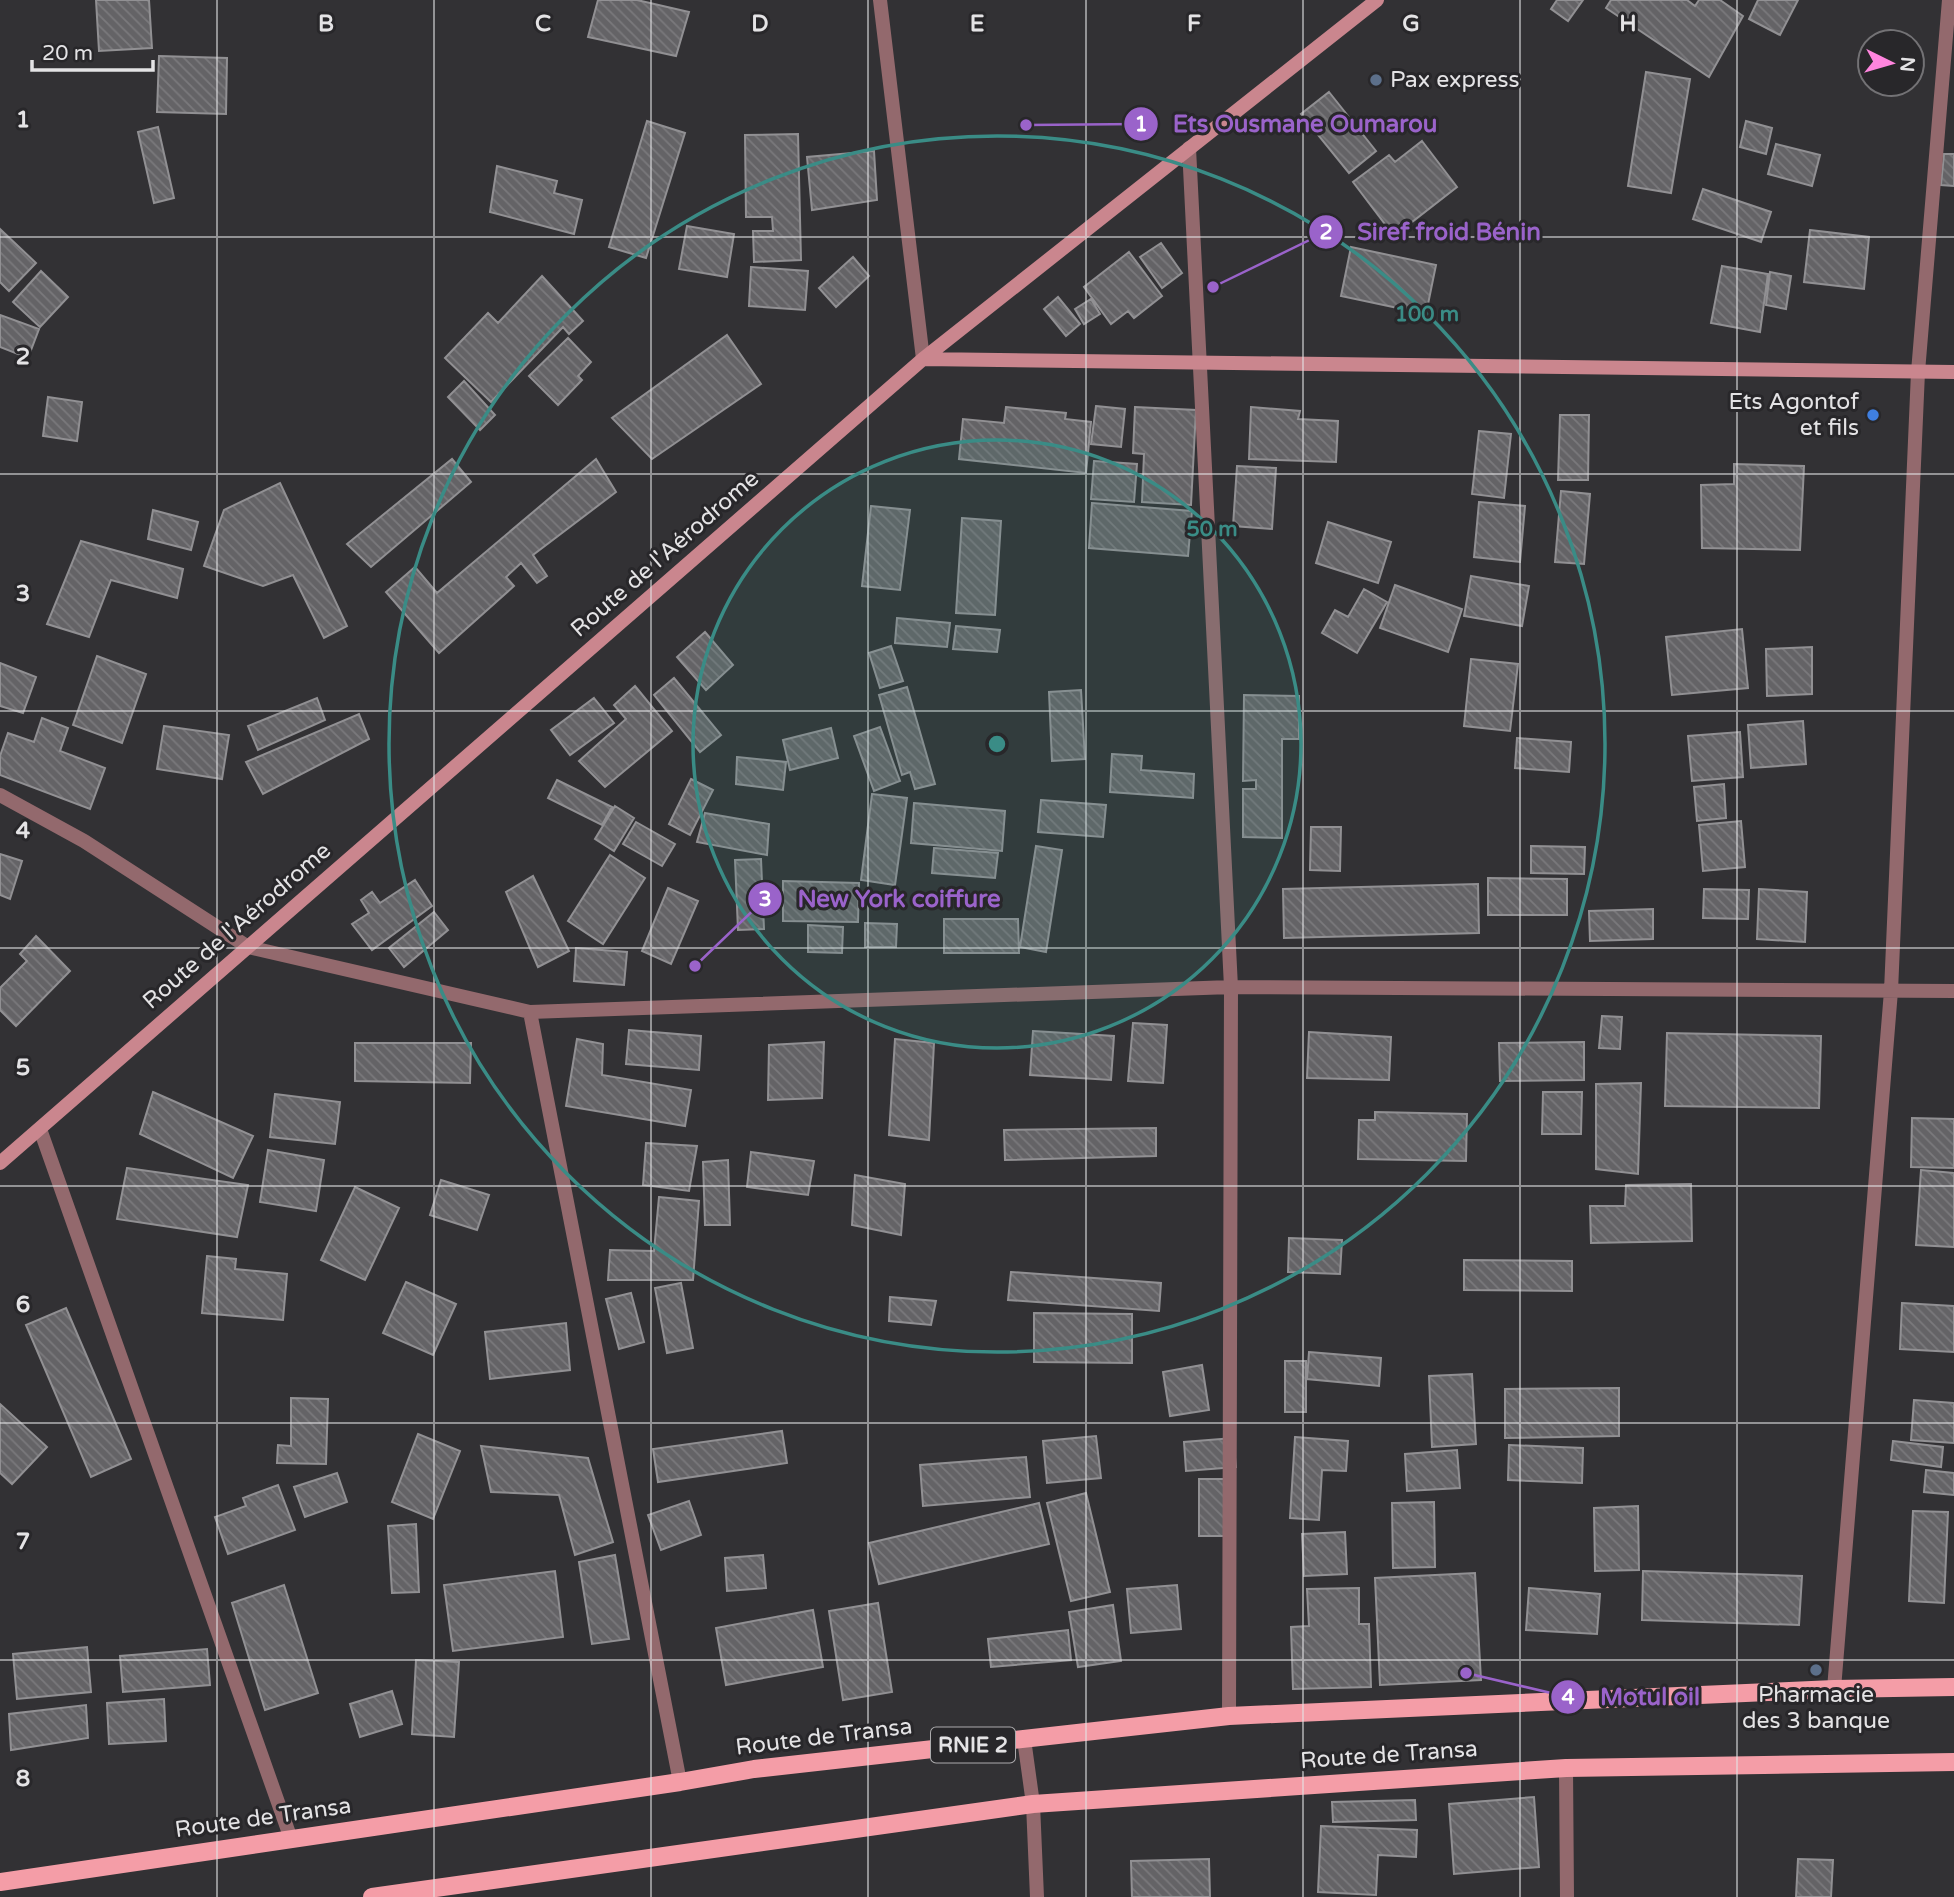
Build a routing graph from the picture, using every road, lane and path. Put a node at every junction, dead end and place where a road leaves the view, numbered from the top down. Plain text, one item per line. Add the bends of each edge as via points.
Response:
1 (880, 0) edge
2 (1377, 0) edge
3 (1949, 0) edge
4 (1189, 148) junction
5 (923, 359) junction
6 (1200, 363) junction
7 (1918, 372) junction
8 (1954, 372) edge
9 (0, 795) edge
10 (248, 947) junction
11 (1231, 987) junction
12 (1891, 991) junction
13 (1954, 991) edge
14 (530, 1012) junction
15 (40, 1129) junction
16 (0, 1163) edge
17 (1954, 1687) edge
18 (1834, 1689) junction
19 (1228, 1716) junction
20 (1024, 1739) junction
21 (1954, 1762) edge
22 (1566, 1768) junction
23 (680, 1782) junction
24 (1033, 1804) junction
25 (291, 1839) junction
26 (0, 1882) edge
27 (372, 1897) edge
28 (1037, 1897) edge
29 (1567, 1897) edge

1 - 5 street
2 - 4 street, Route de l'Aérodrome
3 - 7 street
4 - 5 street, Route de l'Aérodrome
4 - 6 street
5 - 6 street
5 - 10 street, Route de l'Aérodrome
6 - 7 street
6 - 11 street
7 - 8 street
7 - 12 street
9 - 10 street via 84,841
10 - 14 street
10 - 15 street, Route de l'Aérodrome
11 - 12 street
11 - 14 street
11 - 19 street
12 - 13 street
12 - 18 street
14 - 23 street
15 - 16 street, Route de l'Aérodrome
15 - 25 street
17 - 18 main road, Route de Transa / RNIE 2
18 - 19 main road, Route de Transa / RNIE 2
19 - 20 main road, Route de Transa / RNIE 2
20 - 23 main road, Route de Transa / RNIE 2 via 754,1769
20 - 24 street
21 - 22 main road, Route de Transa
22 - 24 main road, Route de Transa
22 - 29 street
23 - 25 main road, Route de Transa / RNIE 2
24 - 27 main road, Route de Transa
24 - 28 street
25 - 26 main road, Route de Transa / RNIE 2

